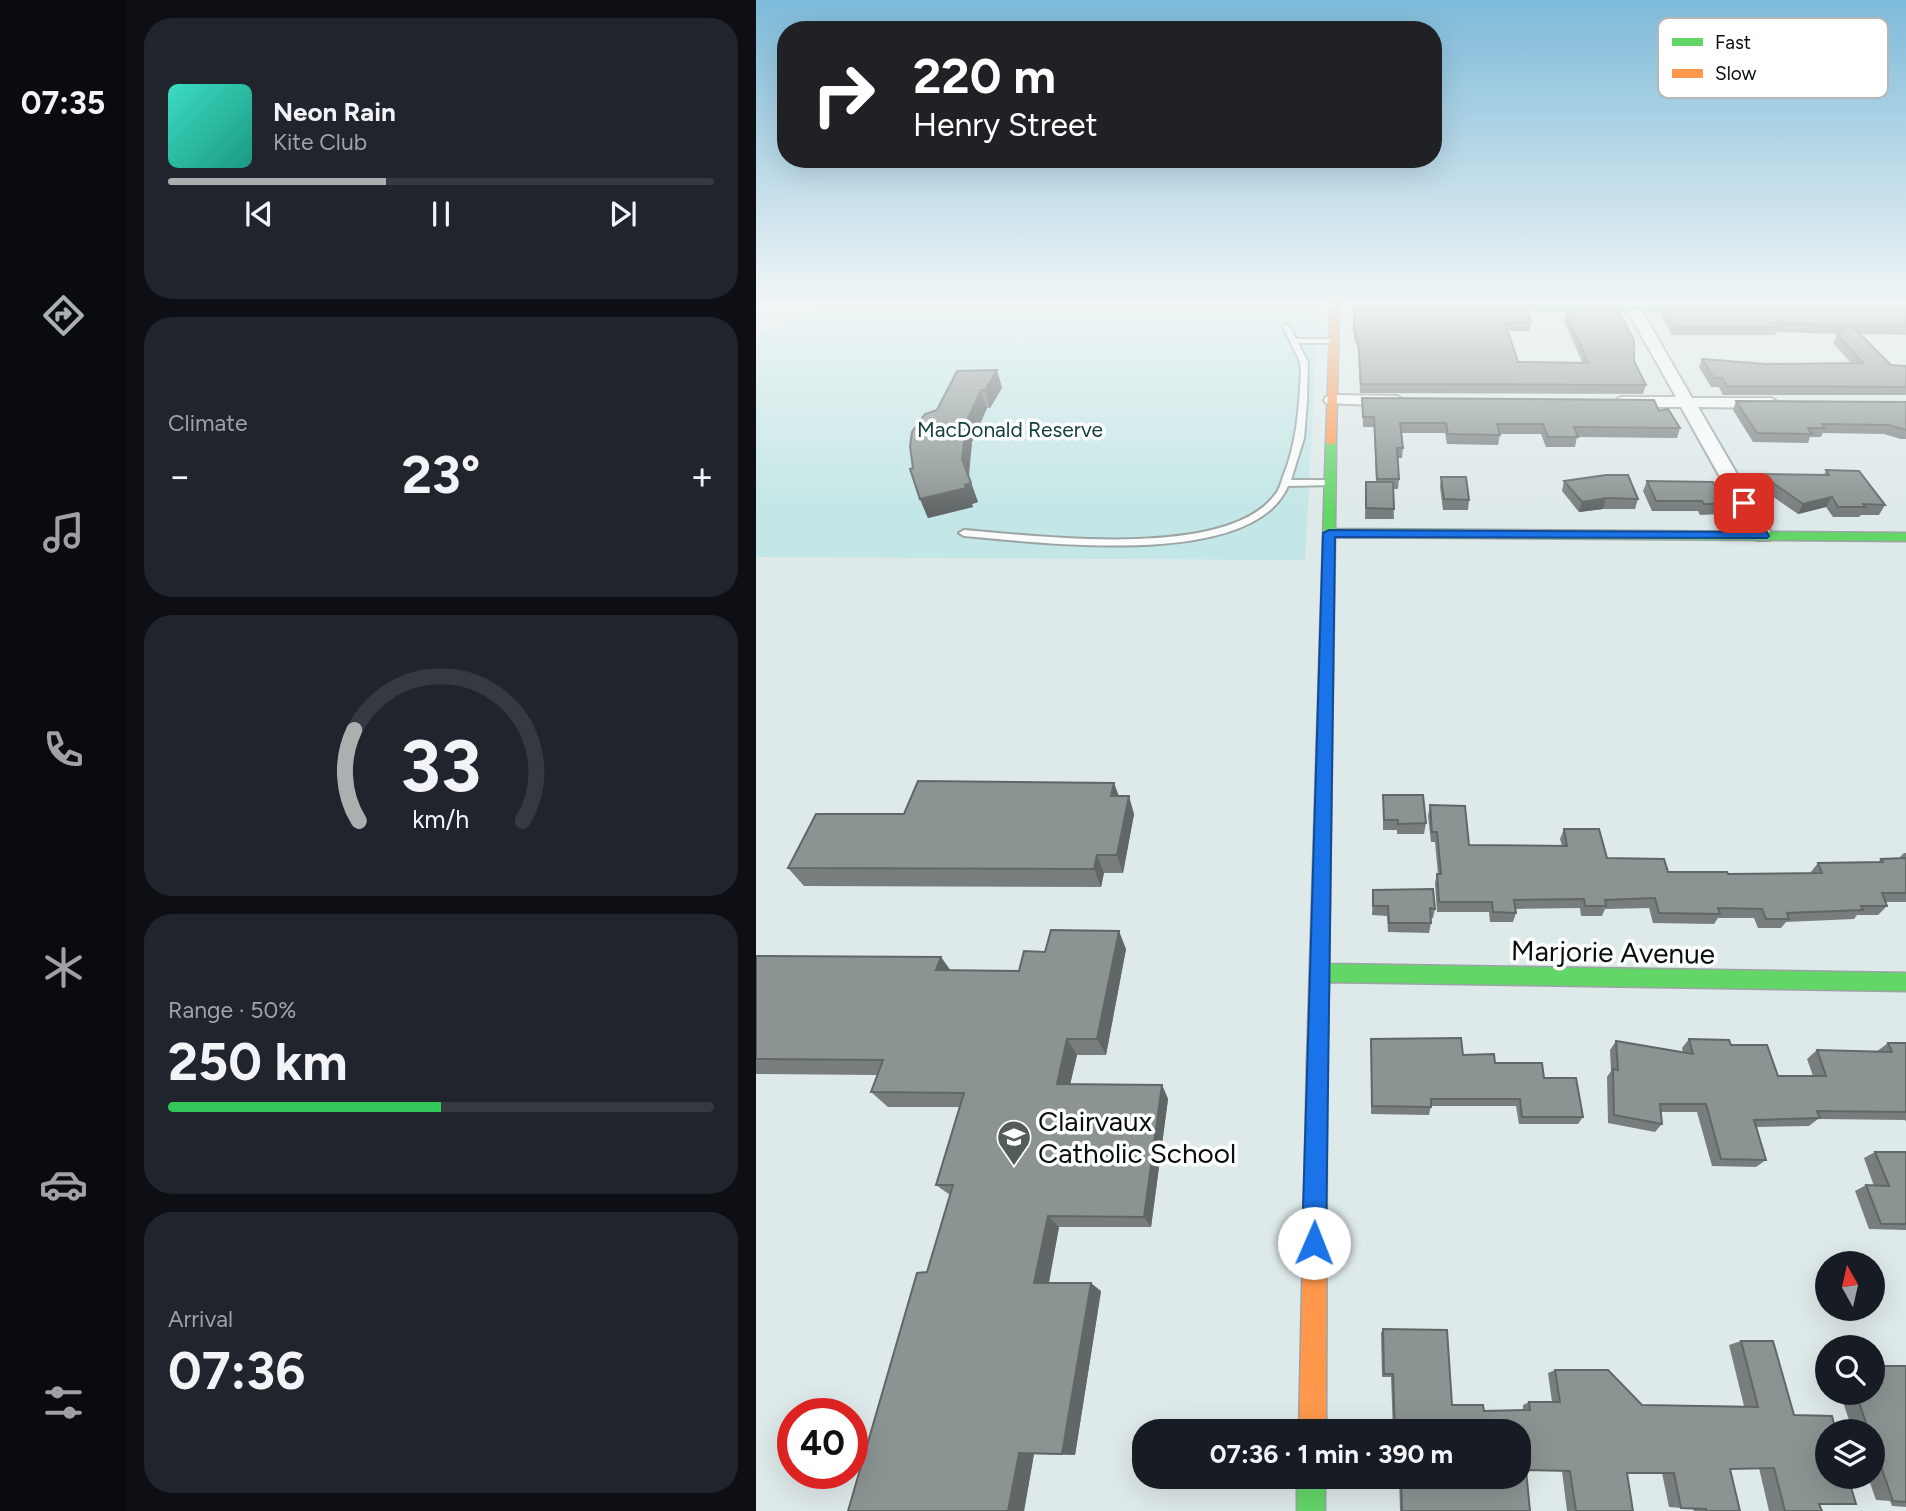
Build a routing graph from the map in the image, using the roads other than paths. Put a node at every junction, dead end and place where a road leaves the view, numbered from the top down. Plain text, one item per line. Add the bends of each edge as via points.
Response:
1 (1305, 372) edge
2 (1333, 372) edge
3 (1669, 372) edge
4 (1332, 400) junction
5 (1416, 401) edge
6 (1605, 402) edge
7 (1687, 402) junction
8 (1785, 403) edge
9 (1285, 483) junction
10 (1330, 484) junction
11 (964, 533) dead end
12 (1329, 533) junction
13 (1763, 536) junction
14 (1906, 537) edge
15 (1318, 973) junction
16 (1906, 982) edge
17 (1312, 1419) edge
18 (1311, 1489) edge
19 (1311, 1511) edge

1 - 9 lane via 1300,447
2 - 4 street
3 - 7 street
4 - 5 street
4 - 10 street
6 - 7 street
7 - 8 street
7 - 13 street
9 - 10 lane
9 - 11 lane via 1275,502 1240,525 1186,541
10 - 12 street
12 - 13 street
12 - 15 street
13 - 14 street
15 - 16 street, Marjorie Avenue
15 - 17 street
18 - 19 street

